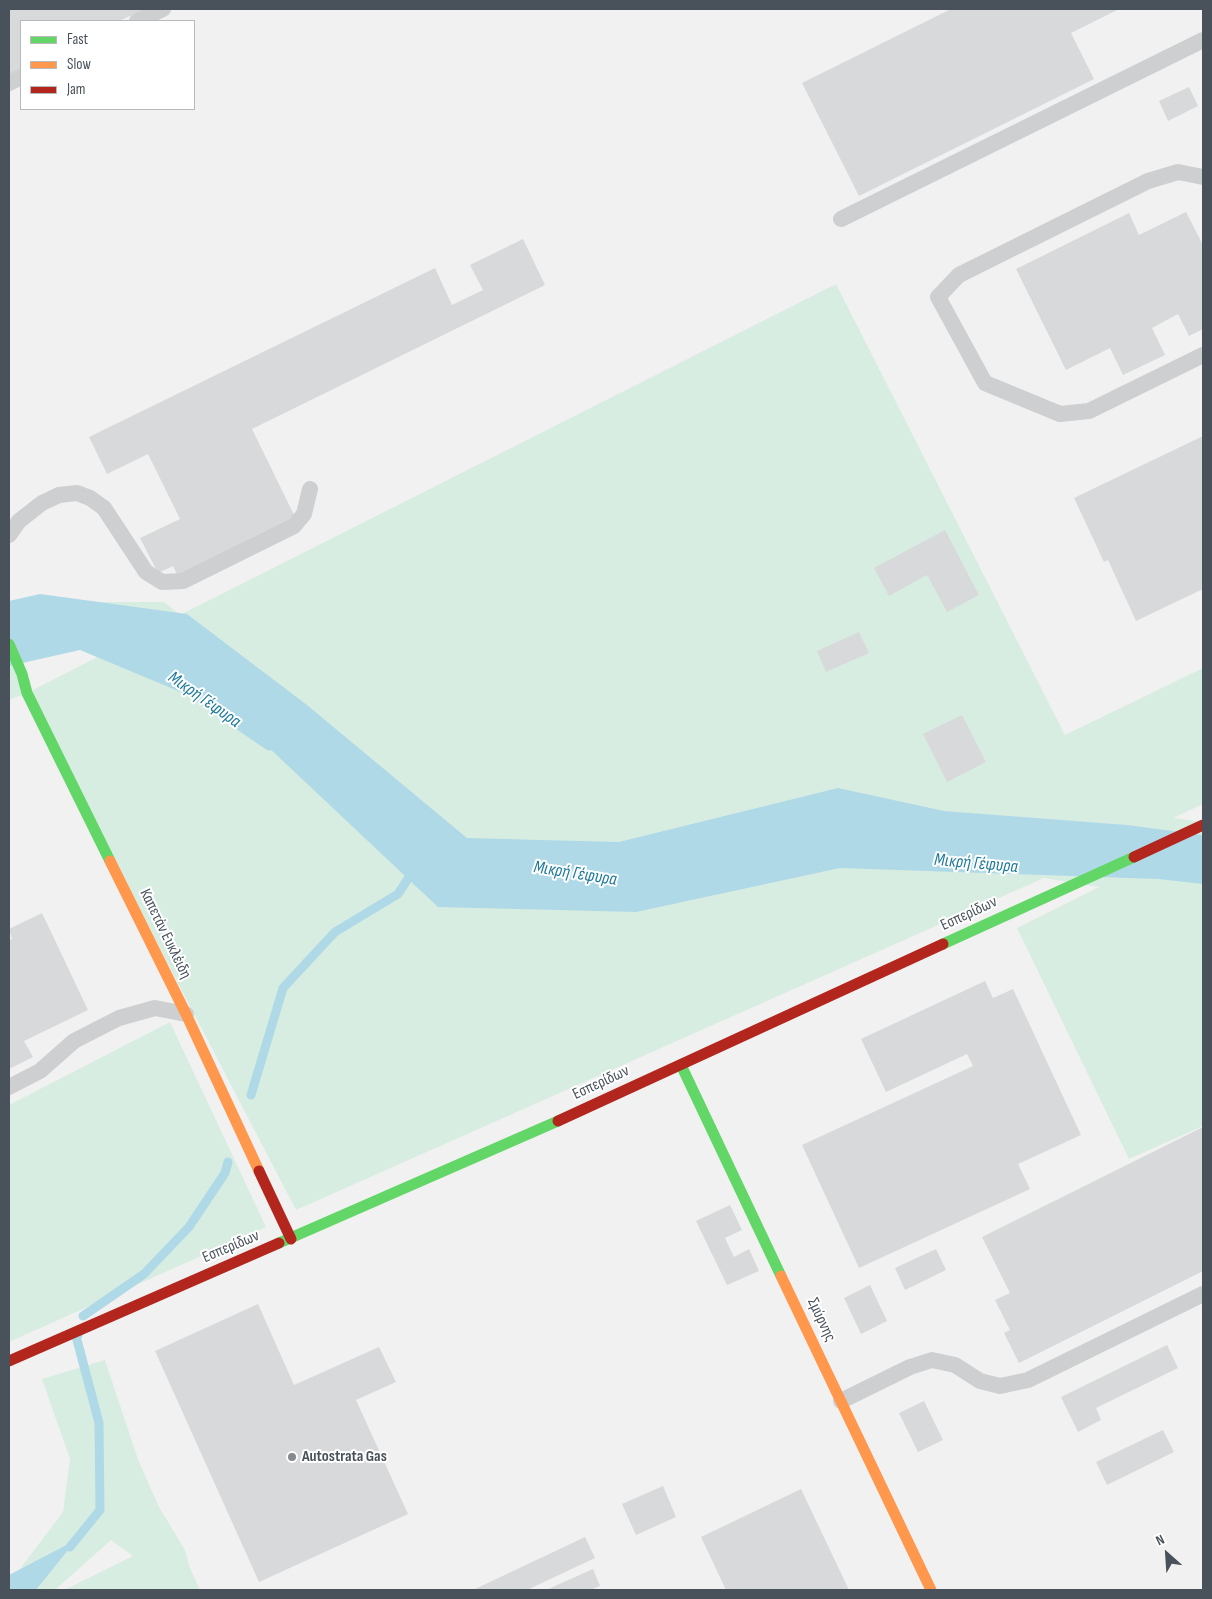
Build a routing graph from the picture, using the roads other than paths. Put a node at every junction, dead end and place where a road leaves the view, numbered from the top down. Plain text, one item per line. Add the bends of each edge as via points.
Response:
1 (163, 9) edge
2 (139, 20) edge
3 (1203, 40) edge
4 (1203, 177) edge
5 (841, 219) dead end
6 (1203, 355) edge
7 (310, 489) dead end
8 (9, 535) edge
9 (9, 644) edge
10 (1203, 825) edge
11 (186, 1014) junction
12 (681, 1065) junction
13 (9, 1087) edge
14 (291, 1239) junction
15 (1203, 1294) edge
16 (9, 1361) edge
17 (841, 1401) junction
18 (931, 1590) edge

1 - 2 lane
3 - 5 lane
4 - 6 lane via 1178,172 1148,181 959,275 938,296 985,383 1060,414 1089,411
7 - 8 lane via 304,514 294,526 183,581 162,582 146,572 104,508 77,493 59,495 42,503 19,521
9 - 11 street, Καπετάν Ευκλέιδη via 26,693
10 - 12 street, Εσπερίδων
11 - 13 lane via 155,1008 120,1018 74,1041 40,1072
11 - 14 street, Καπετάν Ευκλέιδη
12 - 14 street, Εσπερίδων
12 - 17 street, Σμύρνης
14 - 16 street, Εσπερίδων
15 - 17 lane via 1028,1380 1000,1386 980,1381 955,1365 932,1360 910,1367
17 - 18 street, Σμύρνης

